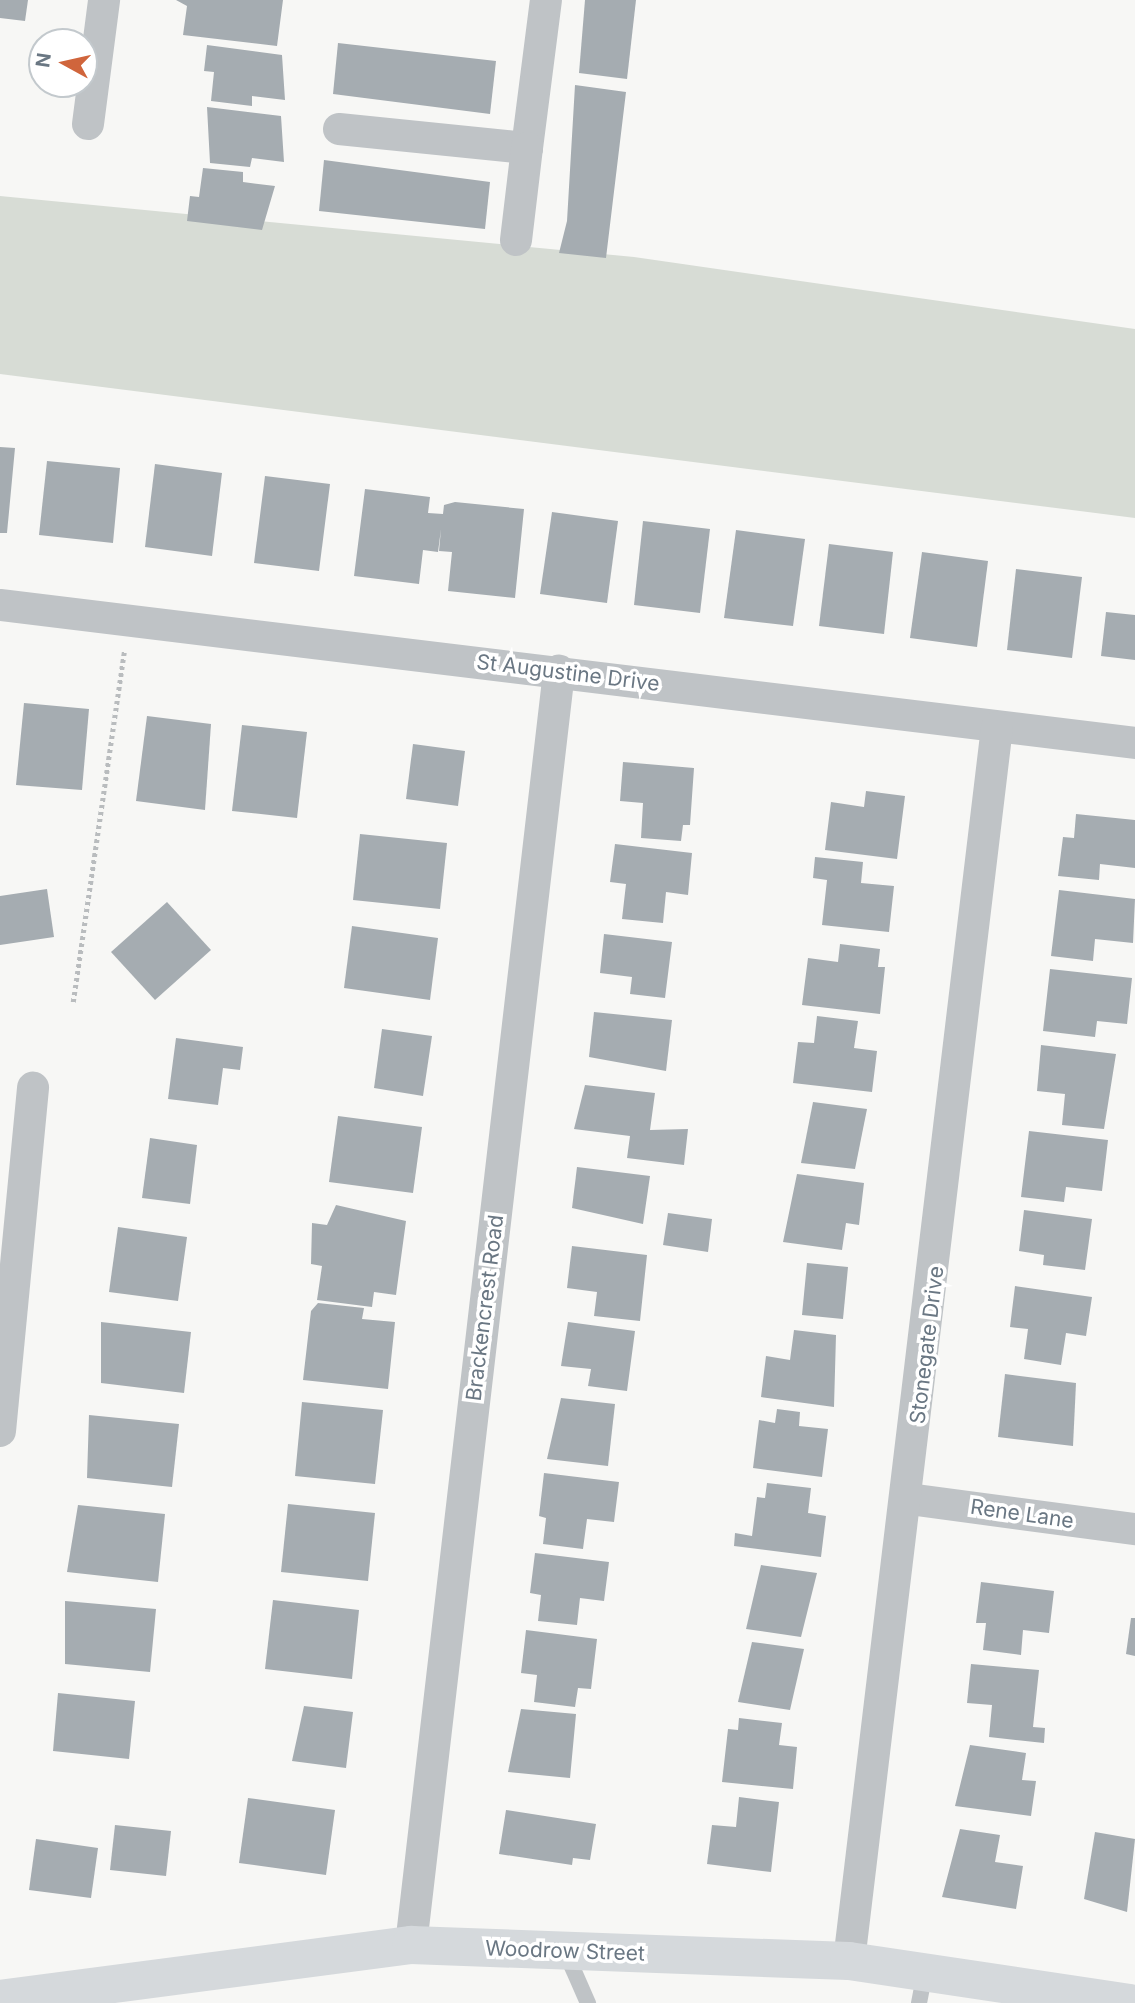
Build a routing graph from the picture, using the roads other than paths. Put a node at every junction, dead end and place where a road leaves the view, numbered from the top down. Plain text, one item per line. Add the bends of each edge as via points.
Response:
1 (104, 0) edge
2 (546, 0) edge
3 (88, 124) dead end
4 (339, 129) dead end
5 (527, 148) junction
6 (516, 240) dead end
7 (0, 606) edge
8 (559, 671) junction
9 (997, 728) junction
10 (1135, 743) edge
11 (33, 1088) dead end
12 (0, 1431) edge
13 (909, 1499) junction
14 (1135, 1529) edge
15 (411, 1945) junction
16 (565, 1951) junction
17 (849, 1961) junction
18 (922, 1988) edge
19 (0, 1999) edge
20 (589, 2003) edge
21 (1130, 2003) edge

1 - 3 street
2 - 5 street
4 - 5 street
5 - 6 street
7 - 8 street, St Augustine Drive
8 - 9 street, St Augustine Drive
8 - 15 street, Brackencrest Road
9 - 10 street, St Augustine Drive
9 - 13 street, Stonegate Drive
11 - 12 street
13 - 14 street, Rene Lane
13 - 17 street, Stonegate Drive
15 - 16 street, Woodrow Street
15 - 19 street, Woodrow Street
16 - 17 street, Woodrow Street
16 - 20 lane
17 - 18 street, Woodrow Street
18 - 21 street, Woodrow Street

